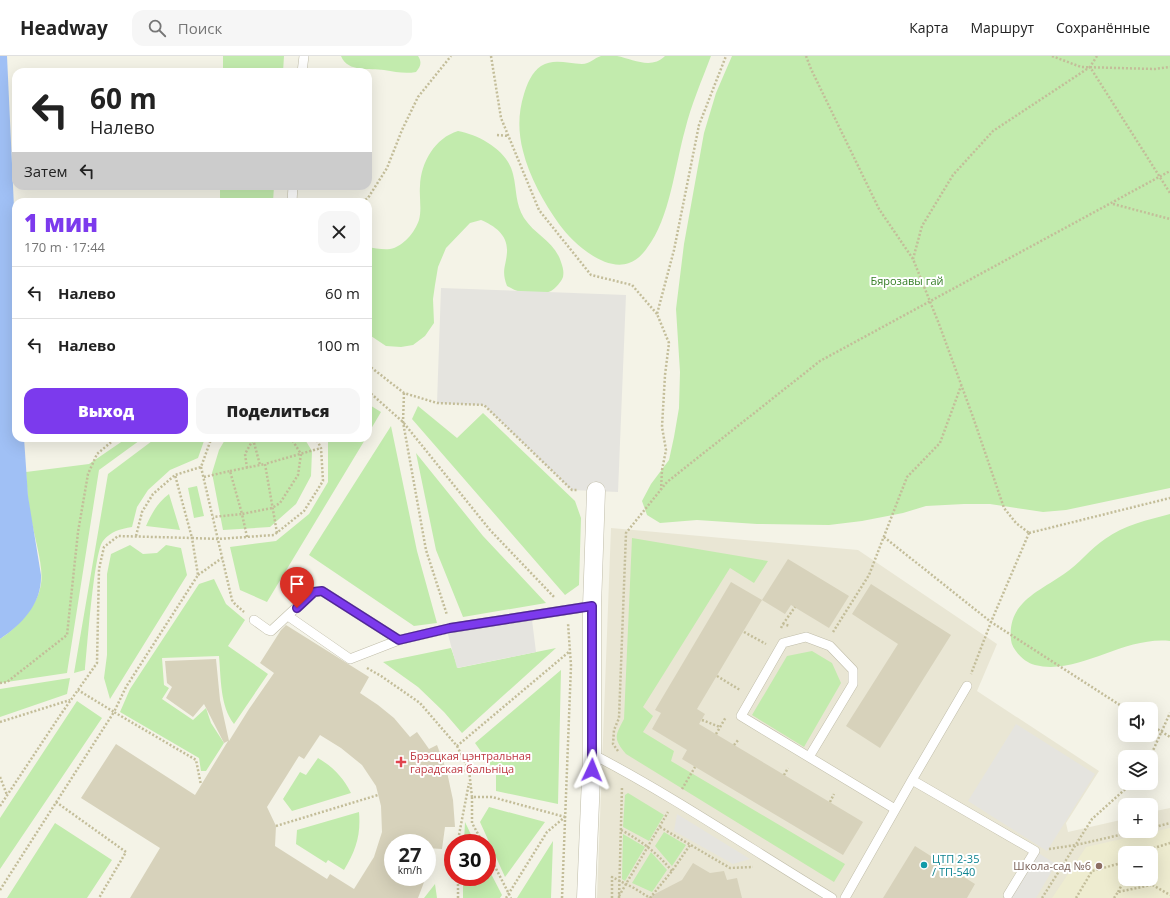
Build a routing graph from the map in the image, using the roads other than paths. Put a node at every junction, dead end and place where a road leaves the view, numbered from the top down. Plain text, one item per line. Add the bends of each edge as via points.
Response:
1 (304, 56) edge
2 (302, 68) edge
3 (596, 491) road end
4 (592, 606) junction
5 (288, 616) junction
6 (254, 620) road end
7 (399, 640) junction
8 (967, 686) road end
9 (592, 754) junction
10 (809, 757) junction
11 (912, 780) junction
12 (895, 809) junction
13 (1008, 895) dead end
14 (586, 898) edge
15 (832, 898) edge
16 (845, 898) edge

1 - 2 lane
3 - 4 street
4 - 7 lane via 450,628
4 - 9 street
5 - 6 lane via 271,631
5 - 7 lane via 350,659
5 - 7 lane via 314,592 322,591
8 - 11 lane
9 - 14 street
9 - 15 lane via 675,801
10 - 10 lane via 741,716 783,643 806,637 830,646 853,670 853,684
10 - 12 lane
11 - 12 lane
11 - 13 lane via 1035,851
12 - 16 lane

